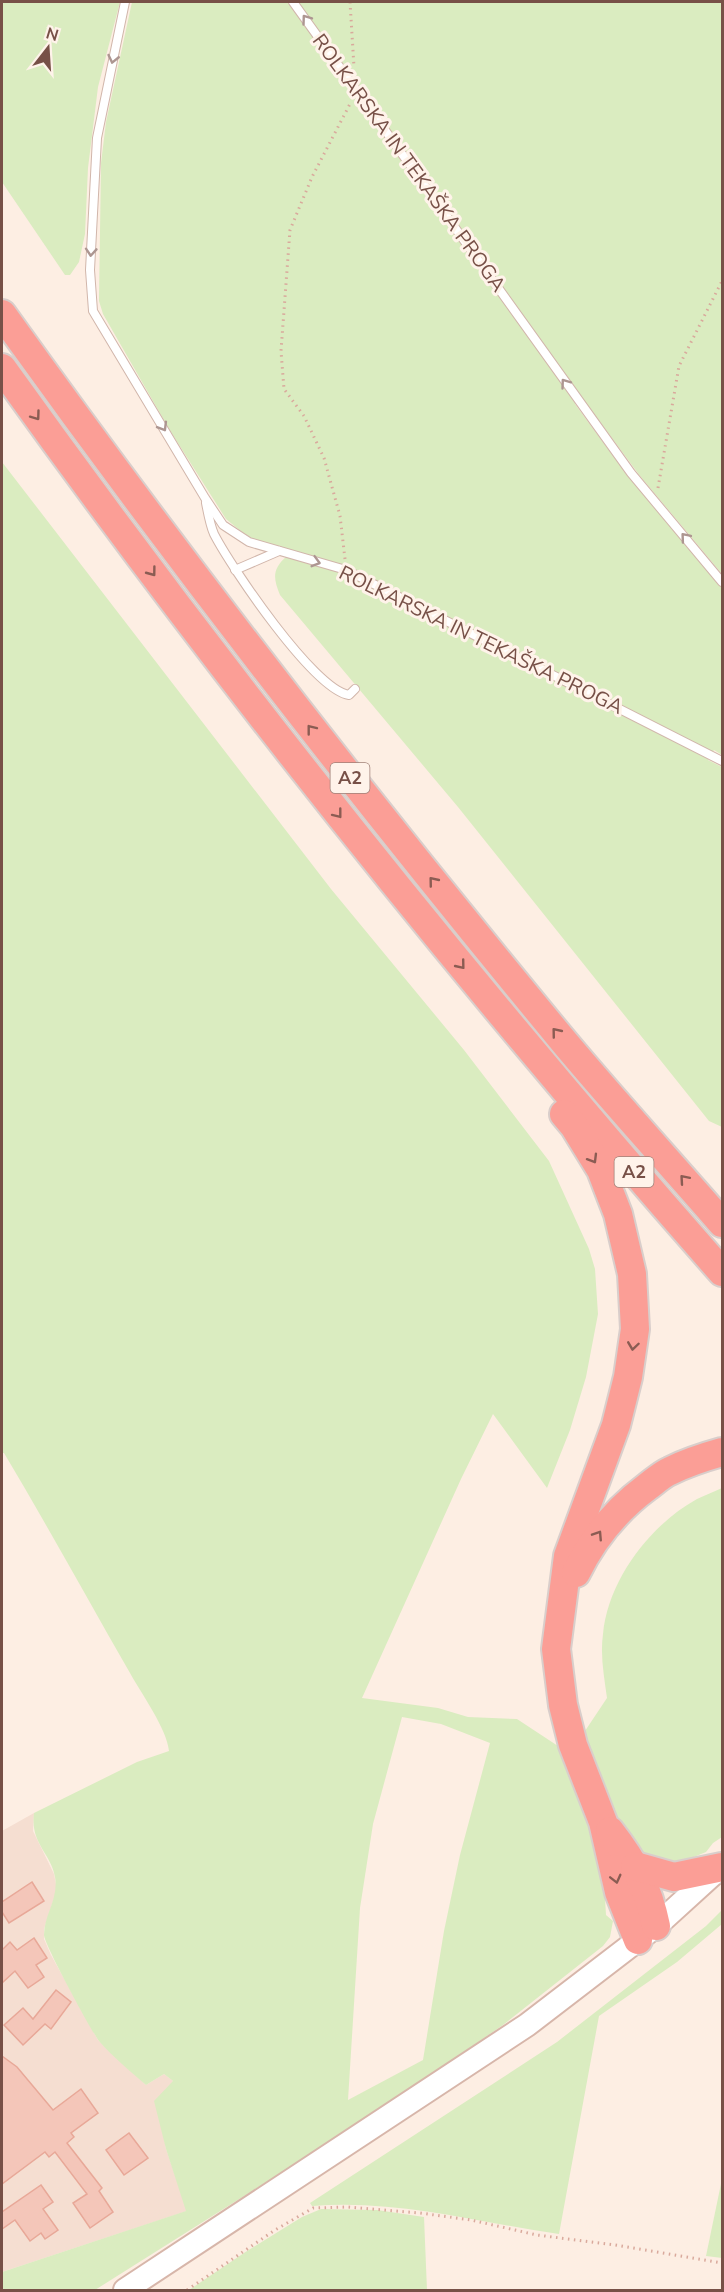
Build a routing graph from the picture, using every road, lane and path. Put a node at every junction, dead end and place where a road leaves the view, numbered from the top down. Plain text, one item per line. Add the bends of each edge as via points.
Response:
1 (125, 2) edge
2 (294, 2) edge
3 (350, 2) edge
4 (358, 89) junction
5 (723, 281) edge
6 (2, 314) edge
7 (2, 368) edge
8 (205, 498) junction
9 (655, 502) junction
10 (279, 551) junction
11 (235, 570) junction
12 (346, 570) junction
13 (723, 582) edge
14 (355, 689) dead end
15 (723, 761) edge
16 (547, 1071) junction
17 (723, 1223) edge
18 (723, 1272) edge
19 (723, 1452) edge
20 (561, 1605) junction
21 (603, 1822) junction
22 (635, 1866) junction
23 (722, 1867) edge
24 (647, 1933) junction
25 (723, 2264) edge
26 (125, 2290) edge
27 (187, 2290) edge

1 -> 8 lane, ROLKARSKA IN TEKAŠKA PROGA via 97,138 90,270 93,311
4 -> 2 lane, ROLKARSKA IN TEKAŠKA PROGA
3 - 4 path
9 -> 4 lane, ROLKARSKA IN TEKAŠKA PROGA via 558,373
4 - 12 path via 312,177 290,230 281,351 284,389 304,416 324,458 340,516
5 - 9 path via 679,366
17 -> 6 highway, A2 via 567,1045 315,734 156,528
7 -> 16 highway, A2 via 302,768
8 - 10 lane, ROLKARSKA IN TEKAŠKA PROGA via 224,525 249,542
8 - 11 lane via 213,532
13 -> 9 lane, ROLKARSKA IN TEKAŠKA PROGA
10 - 11 lane
10 -> 12 lane, ROLKARSKA IN TEKAŠKA PROGA
11 - 14 lane via 268,619 316,672 344,694
12 - 15 lane, ROLKARSKA IN TEKAŠKA PROGA
16 - 18 highway, A2
16 -> 20 highway via 560,1109 600,1170 618,1214 632,1274 635,1329 616,1425 568,1556
20 -> 19 highway via 583,1559 607,1522 668,1472
20 - 21 highway via 556,1649 563,1705 573,1745
21 - 22 highway
21 -> 24 highway via 619,1892
22 - 23 highway via 674,1877
22 - 24 highway via 651,1899
23 - 24 main road
24 - 26 main road via 527,2025
25 - 27 path via 420,2213 313,2208

